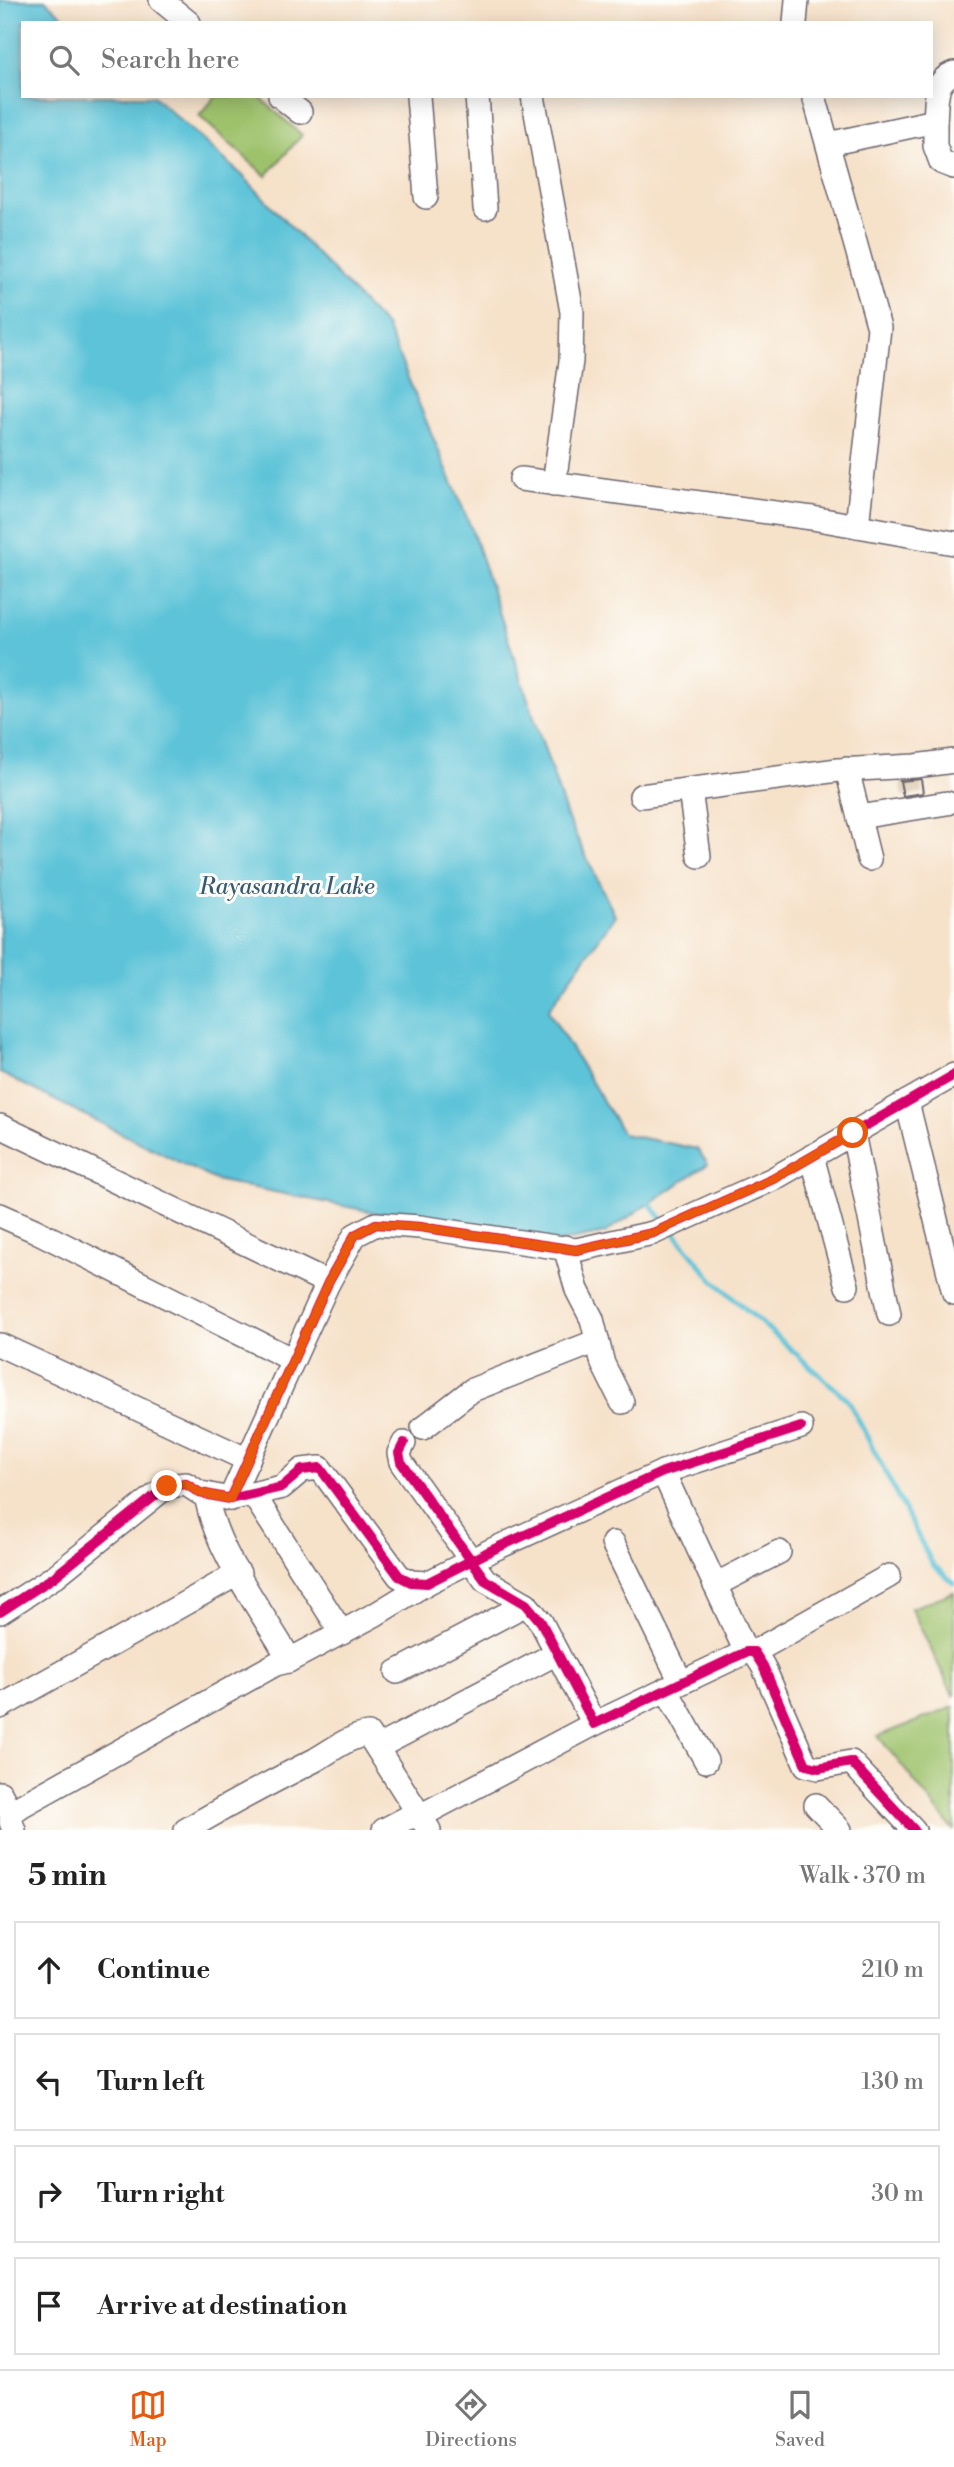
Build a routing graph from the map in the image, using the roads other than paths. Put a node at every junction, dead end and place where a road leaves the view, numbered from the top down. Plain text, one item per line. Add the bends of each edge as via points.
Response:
1 (161, 0) edge
2 (797, 0) edge
3 (187, 21) edge
4 (795, 21) edge
5 (954, 73) edge
6 (282, 98) edge
7 (418, 98) edge
8 (477, 98) edge
9 (533, 98) edge
10 (815, 98) edge
11 (300, 112) dead end
12 (935, 121) junction
13 (828, 144) junction
14 (954, 167) edge
15 (426, 197) dead end
16 (485, 208) dead end
17 (521, 480) dead end
18 (554, 484) junction
19 (857, 526) junction
20 (954, 543) edge
21 (954, 761) edge
22 (847, 769) junction
23 (690, 790) junction
24 (641, 796) dead end
25 (947, 803) dead end
26 (859, 817) junction
27 (699, 856) dead end
28 (869, 859) dead end
29 (954, 1075) edge
30 (907, 1102) junction
31 (0, 1126) edge
32 (853, 1133) junction
33 (812, 1156) junction
34 (0, 1215) edge
35 (565, 1247) junction
36 (328, 1283) junction
37 (847, 1286) dead end
38 (954, 1293) edge
39 (889, 1314) dead end
40 (597, 1341) junction
41 (0, 1345) edge
42 (293, 1360) junction
43 (622, 1402) dead end
44 (801, 1427) dead end
45 (423, 1428) dead end
46 (404, 1443) dead end
47 (248, 1460) junction
48 (663, 1472) junction
49 (206, 1494) junction
50 (253, 1494) junction
51 (230, 1499) junction
52 (613, 1543) dead end
53 (779, 1552) dead end
54 (470, 1561) junction
55 (239, 1573) junction
56 (889, 1576) dead end
57 (427, 1583) junction
58 (715, 1585) junction
59 (526, 1604) junction
60 (0, 1612) edge
61 (342, 1633) junction
62 (750, 1652) junction
63 (557, 1653) junction
64 (288, 1661) junction
65 (397, 1672) dead end
66 (673, 1686) junction
67 (0, 1707) edge
68 (594, 1724) junction
69 (378, 1747) junction
70 (706, 1761) dead end
71 (0, 1793) edge
72 (816, 1805) dead end
73 (12, 1822) edge
74 (425, 1823) edge
75 (186, 1830) edge
76 (384, 1830) edge
77 (840, 1830) edge
78 (914, 1830) edge

1 - 3 street
2 - 4 street
5 - 12 street via 938,86
6 - 11 street
7 - 15 street
8 - 16 street
9 - 18 street via 572,312 571,361
10 - 13 street
12 - 13 street
12 - 14 street via 938,154 942,162
13 - 19 street via 880,328
17 - 18 street
18 - 19 street
19 - 20 street
21 - 22 street
22 - 23 street
22 - 26 street
23 - 24 street
23 - 27 street
25 - 26 street
26 - 28 street
29 - 30 street
30 - 32 street
30 - 38 street
31 - 36 street
32 - 33 street
32 - 39 street
33 - 35 street via 773,1179 653,1233 576,1250
33 - 37 street
34 - 42 street
35 - 36 street via 376,1224 355,1235
35 - 40 street
36 - 42 street
40 - 43 street
40 - 45 street via 472,1390
41 - 47 street
42 - 47 street
44 - 48 street
46 - 54 street via 401,1462
47 - 51 street
48 - 54 street
48 - 58 street
49 - 51 street
49 - 55 street via 218,1539
49 - 60 street via 186,1484 167,1486 54,1577
50 - 51 street
50 - 57 street via 282,1487 302,1470 320,1468 399,1576
50 - 61 street
52 - 66 street
53 - 58 street
54 - 57 street
54 - 59 street via 485,1580
55 - 64 street
55 - 67 street
56 - 62 street
57 - 61 street
58 - 62 street
59 - 63 street
59 - 65 street
61 - 64 street
62 - 66 street
62 - 78 street via 763,1666 806,1765 818,1768 851,1762
63 - 68 street
63 - 69 street
64 - 73 street via 21,1805
66 - 68 street
66 - 70 street
68 - 74 street
69 - 74 street
69 - 75 street via 368,1734 353,1736
71 - 73 street
72 - 77 street
74 - 76 street via 407,1818

